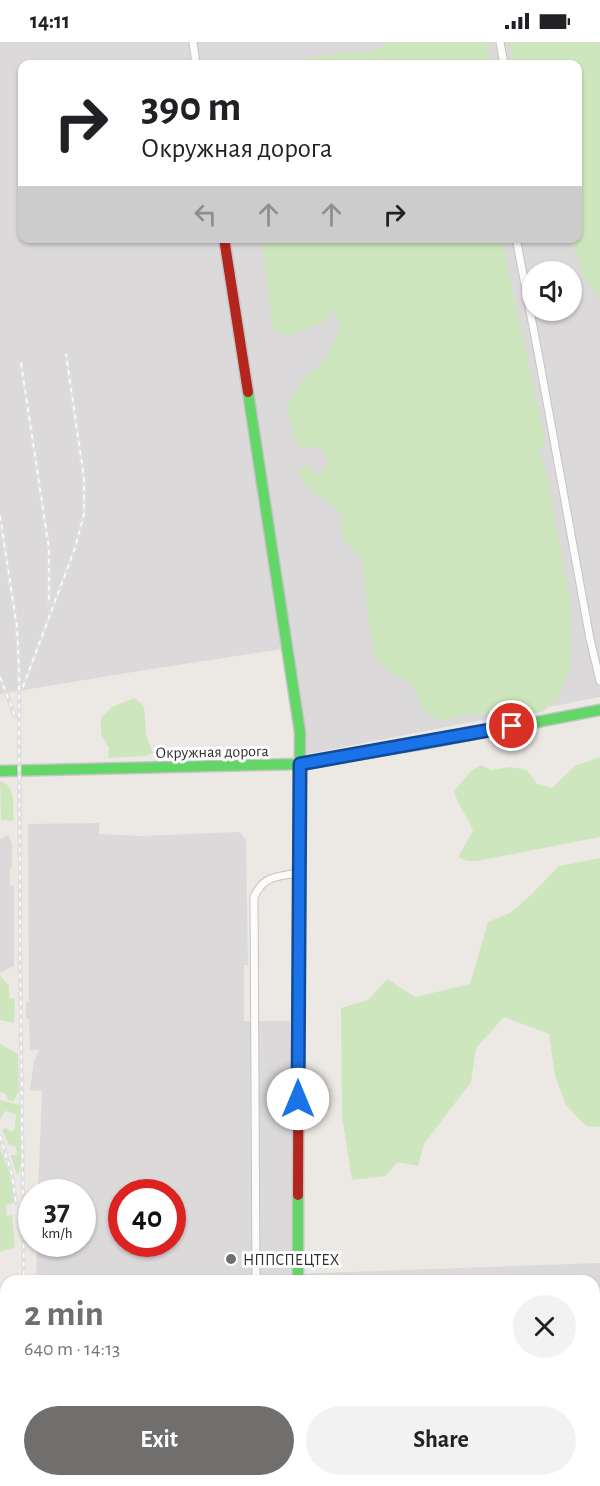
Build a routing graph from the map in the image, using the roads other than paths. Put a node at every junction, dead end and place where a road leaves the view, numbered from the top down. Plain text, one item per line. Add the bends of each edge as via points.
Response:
1 (193, 42) edge
2 (500, 42) edge
3 (195, 60) edge
4 (503, 60) edge
5 (225, 243) edge
6 (517, 243) edge
7 (600, 681) edge
8 (600, 710) edge
9 (300, 764) junction
10 (0, 771) edge
11 (298, 873) junction
12 (256, 1275) edge
13 (298, 1275) edge

1 - 3 street
2 - 4 street
5 - 9 street via 298,713
6 - 7 street
8 - 9 street, Окружная дорога
9 - 10 street, Окружная дорога
9 - 11 street
11 - 12 street via 267,879 254,897
11 - 13 street

